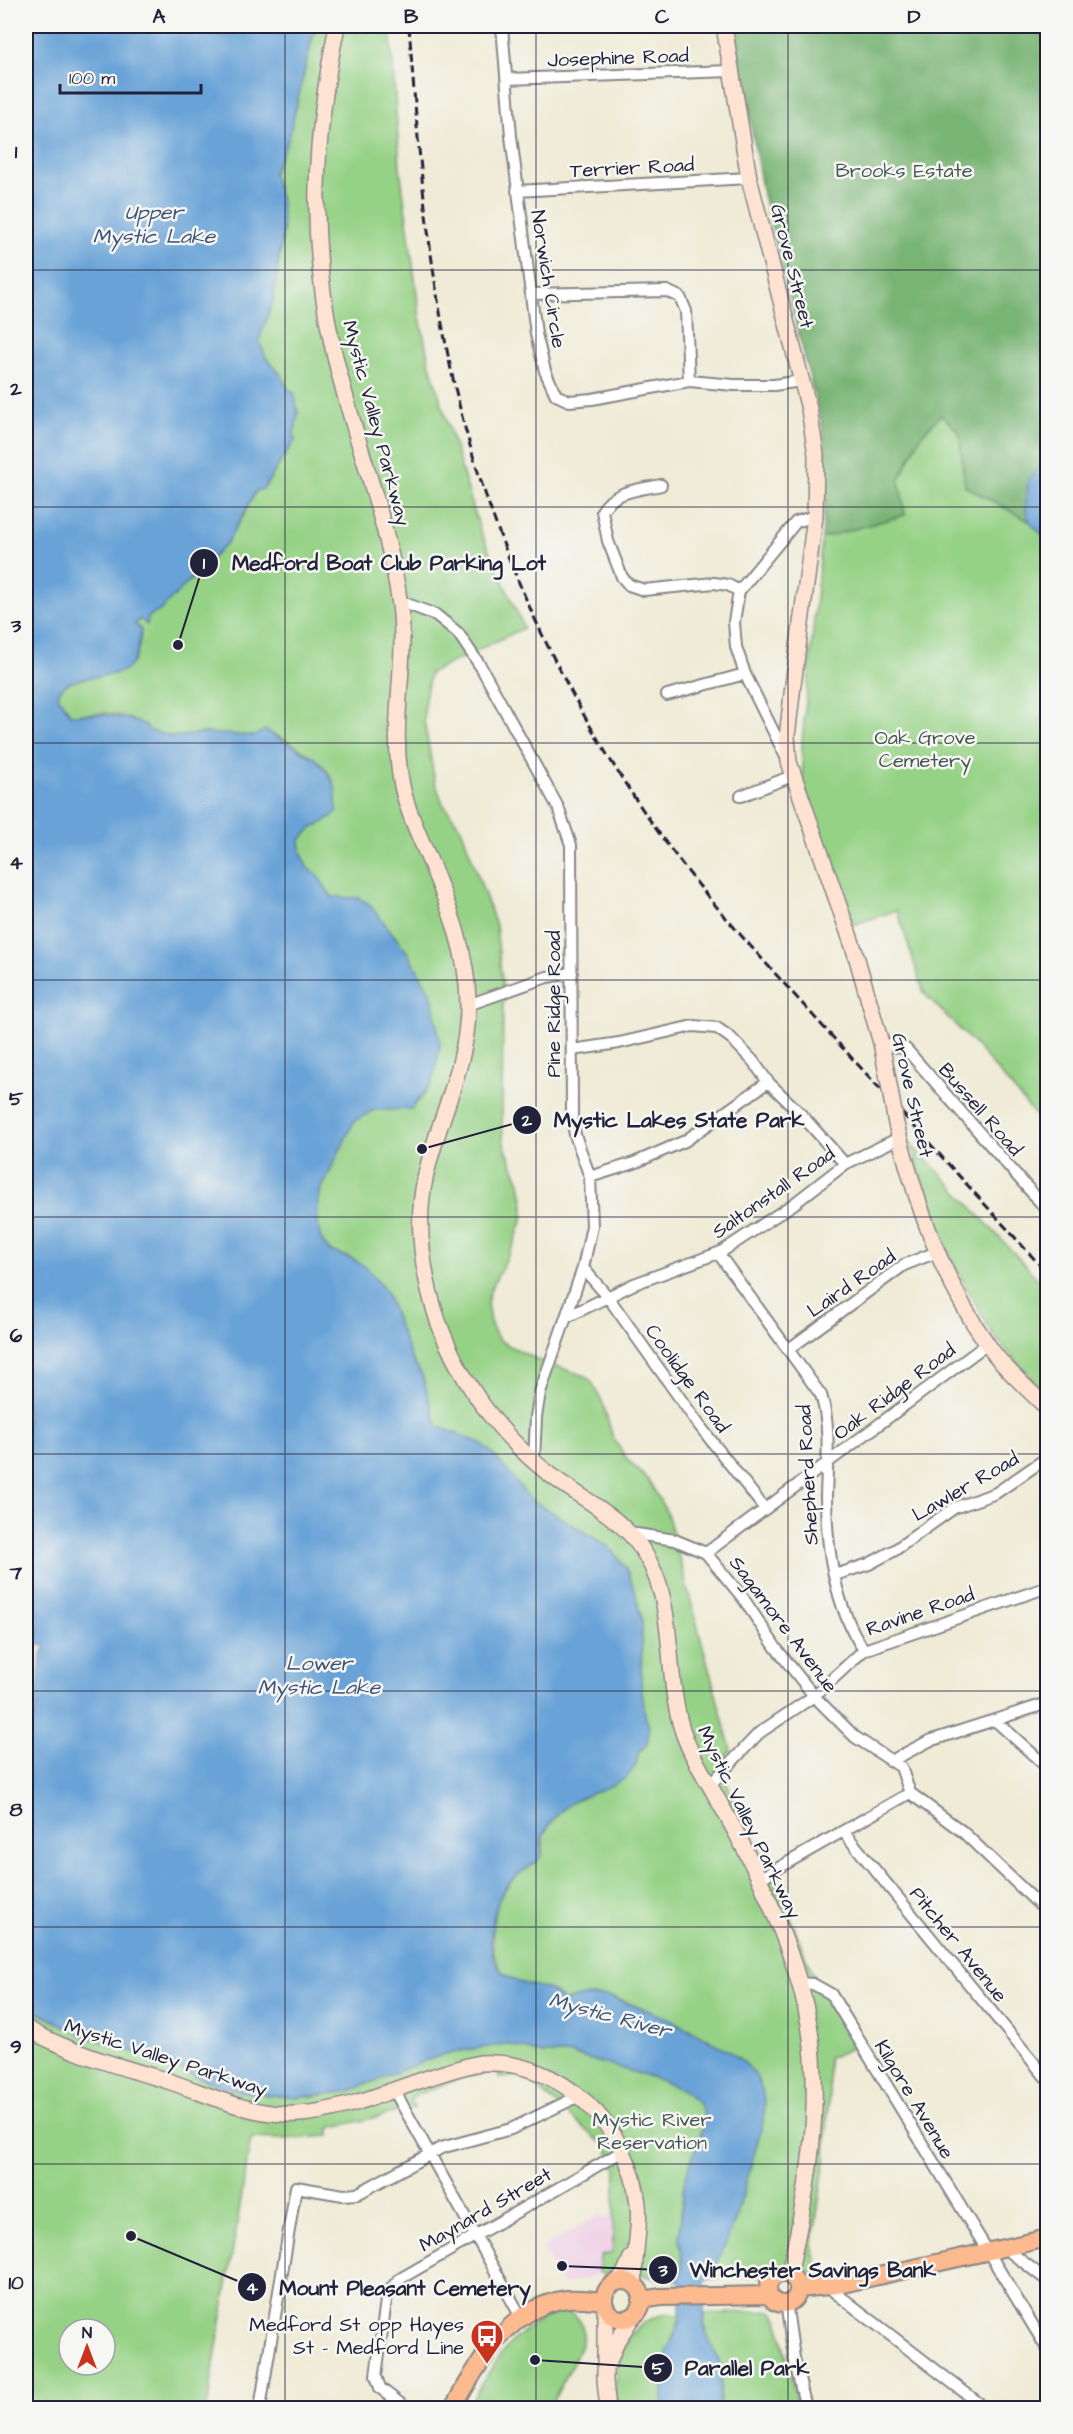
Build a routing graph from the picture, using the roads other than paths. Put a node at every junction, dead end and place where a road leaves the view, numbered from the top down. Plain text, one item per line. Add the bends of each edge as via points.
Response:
1 (337, 26) edge
2 (502, 26) edge
3 (724, 26) edge
4 (730, 70) junction
5 (507, 79) junction
6 (749, 178) junction
7 (517, 191) junction
8 (531, 294) junction
9 (689, 381) junction
10 (801, 381) junction
11 (661, 485) dead end
12 (814, 516) junction
13 (739, 591) junction
14 (399, 601) junction
15 (745, 674) junction
16 (667, 695) dead end
17 (790, 769) junction
18 (741, 796) dead end
19 (572, 974) junction
20 (468, 1005) junction
21 (881, 1043) junction
22 (572, 1050) junction
23 (768, 1082) junction
24 (898, 1131) junction
25 (844, 1164) junction
26 (590, 1177) junction
27 (1047, 1211) edge
28 (937, 1252) junction
29 (718, 1253) junction
30 (583, 1268) junction
31 (608, 1297) junction
32 (567, 1317) junction
33 (987, 1344) junction
34 (789, 1349) junction
35 (1047, 1409) edge
36 (1047, 1457) edge
37 (534, 1461) junction
38 (827, 1463) junction
39 (765, 1509) junction
40 (630, 1533) junction
41 (706, 1553) junction
42 (835, 1575) junction
43 (1047, 1587) edge
44 (864, 1650) junction
45 (814, 1696) junction
46 (1047, 1703) edge
47 (996, 1720) junction
48 (891, 1761) junction
49 (1047, 1768) edge
50 (710, 1785) junction
51 (910, 1793) junction
52 (843, 1831) junction
53 (759, 1879) junction
54 (1047, 1913) edge
55 (799, 1983) junction
56 (26, 2028) edge
57 (1047, 2080) edge
58 (394, 2090) junction
59 (579, 2096) junction
60 (623, 2151) junction
61 (430, 2153) junction
62 (476, 2235) junction
63 (1047, 2238) edge
64 (635, 2247) junction
65 (1005, 2248) junction
66 (987, 2252) junction
67 (1047, 2281) edge
68 (618, 2282) junction
69 (794, 2282) junction
70 (828, 2287) junction
71 (638, 2293) junction
72 (768, 2295) junction
73 (786, 2302) junction
74 (604, 2304) junction
75 (633, 2316) junction
76 (521, 2317) junction
77 (1047, 2350) edge
78 (605, 2376) junction
79 (260, 2409) edge
80 (406, 2409) edge
81 (453, 2409) edge
82 (608, 2409) edge
83 (806, 2409) edge
84 (985, 2409) edge

1 - 14 main road, Mystic Valley Parkway via 317,148 315,206 321,278 333,350
2 - 5 street, Norwich Circle
3 - 4 main road, Grove Street
4 - 5 street, Josephine Road
4 - 6 main road, Grove Street
5 - 7 street, Norwich Circle
6 - 7 street, Terrier Road
6 - 10 main road, Grove Street
7 - 8 street, Norwich Circle
8 - 9 street via 667,291 680,297 686,311
8 - 9 street, Norwich Circle via 538,343 556,395 569,401 592,399
9 - 10 street, Norwich Circle via 774,385
10 - 12 main road, Grove Street via 816,455
11 - 13 street via 620,494 611,498 602,511 608,542 622,577 629,585 644,590 714,583
12 - 13 street via 796,522
12 - 17 main road, Grove Street via 788,737
13 - 15 street, Grove Street via 734,622 736,647
14 - 19 street, Pine Ridge Road via 436,615 458,633 558,807 571,845
14 - 20 main road, Mystic Valley Parkway via 403,661 397,745 402,787 457,929
15 - 16 street
15 - 17 street, Grove Street
17 - 18 street
17 - 21 main road, Grove Street via 831,878
19 - 20 street via 547,977
19 - 22 street, Pine Ridge Road
20 - 37 main road, Mystic Valley Parkway via 459,1071 424,1184 423,1251 436,1315 460,1368 498,1425
21 - 24 main road, Grove Street, bridge
21 - 27 street, Bussell Road via 906,1049
22 - 23 street via 693,1026 717,1028
22 - 26 street, Pine Ridge Road via 572,1117
23 - 25 street
23 - 26 street via 685,1141
24 - 25 street, Saltonstall Road
24 - 28 main road, Grove Street
25 - 29 street, Saltonstall Road via 795,1203
26 - 30 street, Pine Ridge Road via 592,1226
28 - 33 main road, Grove Street
28 - 34 street, Laird Road via 904,1265
29 - 31 street, Saltonstall Road
29 - 34 street, Shepherd Road
30 - 31 street, Coolidge Road
30 - 32 street, Pine Ridge Road
31 - 32 street, Saltonstall Road
31 - 39 street, Coolidge Road via 699,1425
32 - 37 street, Pine Ridge Road via 540,1392
33 - 35 main road, Grove Street
33 - 38 street, Oak Ridge Road
34 - 38 street, Shepherd Road via 825,1407
36 - 42 street, Lawler Road via 996,1493 954,1508 895,1550
37 - 40 main road, Mystic Valley Parkway
38 - 39 street, Oak Ridge Road
38 - 42 street, Shepherd Road via 827,1539
39 - 41 street, Oak Ridge Road
40 - 41 street, Sagamore Avenue via 675,1540
40 - 50 main road, Mystic Valley Parkway via 648,1557 659,1583 681,1727
41 - 45 street, Sagamore Avenue
42 - 44 street, Shepherd Road via 846,1617
43 - 44 street, Ravine Road
44 - 45 street, Ravine Road
45 - 48 street, Sagamore Avenue via 855,1737
45 - 50 street, Ravine Road via 759,1733
46 - 47 street
47 - 48 street via 929,1741
47 - 49 street
48 - 51 street, Sagamore Avenue via 900,1767
50 - 53 main road, Mystic Valley Parkway
51 - 52 street
51 - 54 street via 963,1832
52 - 53 street
52 - 57 street, Pitcher Avenue
53 - 55 main road, Mystic Valley Parkway
55 - 66 street, Kilgore Avenue via 816,1985 831,1994
55 - 69 main road, Mystic Valley Parkway via 811,2040 814,2116
56 - 58 main road, Mystic Valley Parkway via 92,2058 256,2111 292,2114 324,2110
58 - 59 main road, Mystic Valley Parkway via 469,2065 502,2062 542,2073
58 - 61 street
59 - 60 main road, Mystic Valley Parkway via 603,2120
59 - 61 street via 511,2129
60 - 62 street, Maynard Street
60 - 64 main road, Mystic Valley Parkway via 637,2194 639,2222
61 - 62 street
61 - 79 street via 357,2194 296,2187
62 - 76 street
62 - 80 street, Maynard Street via 398,2280 390,2290 376,2376 380,2388
63 - 65 main road
64 - 68 main road, Mystic Valley Parkway
64 - 71 main road, Mystic Valley Parkway
65 - 66 main road
65 - 67 street
66 - 70 main road
66 - 77 street, Kilgore Avenue
68 - 71 main road via 627,2282
68 - 74 main road via 607,2290
69 - 70 main road
69 - 72 main road via 782,2276 772,2280
69 - 73 main road via 795,2297
70 - 84 street
71 - 72 main road
71 - 75 main road via 639,2310
72 - 73 main road via 777,2302
73 - 83 street
74 - 75 main road via 618,2318
74 - 76 main road via 567,2299
74 - 78 main road
75 - 78 main road via 613,2349
76 - 81 main road via 490,2349
78 - 82 main road

